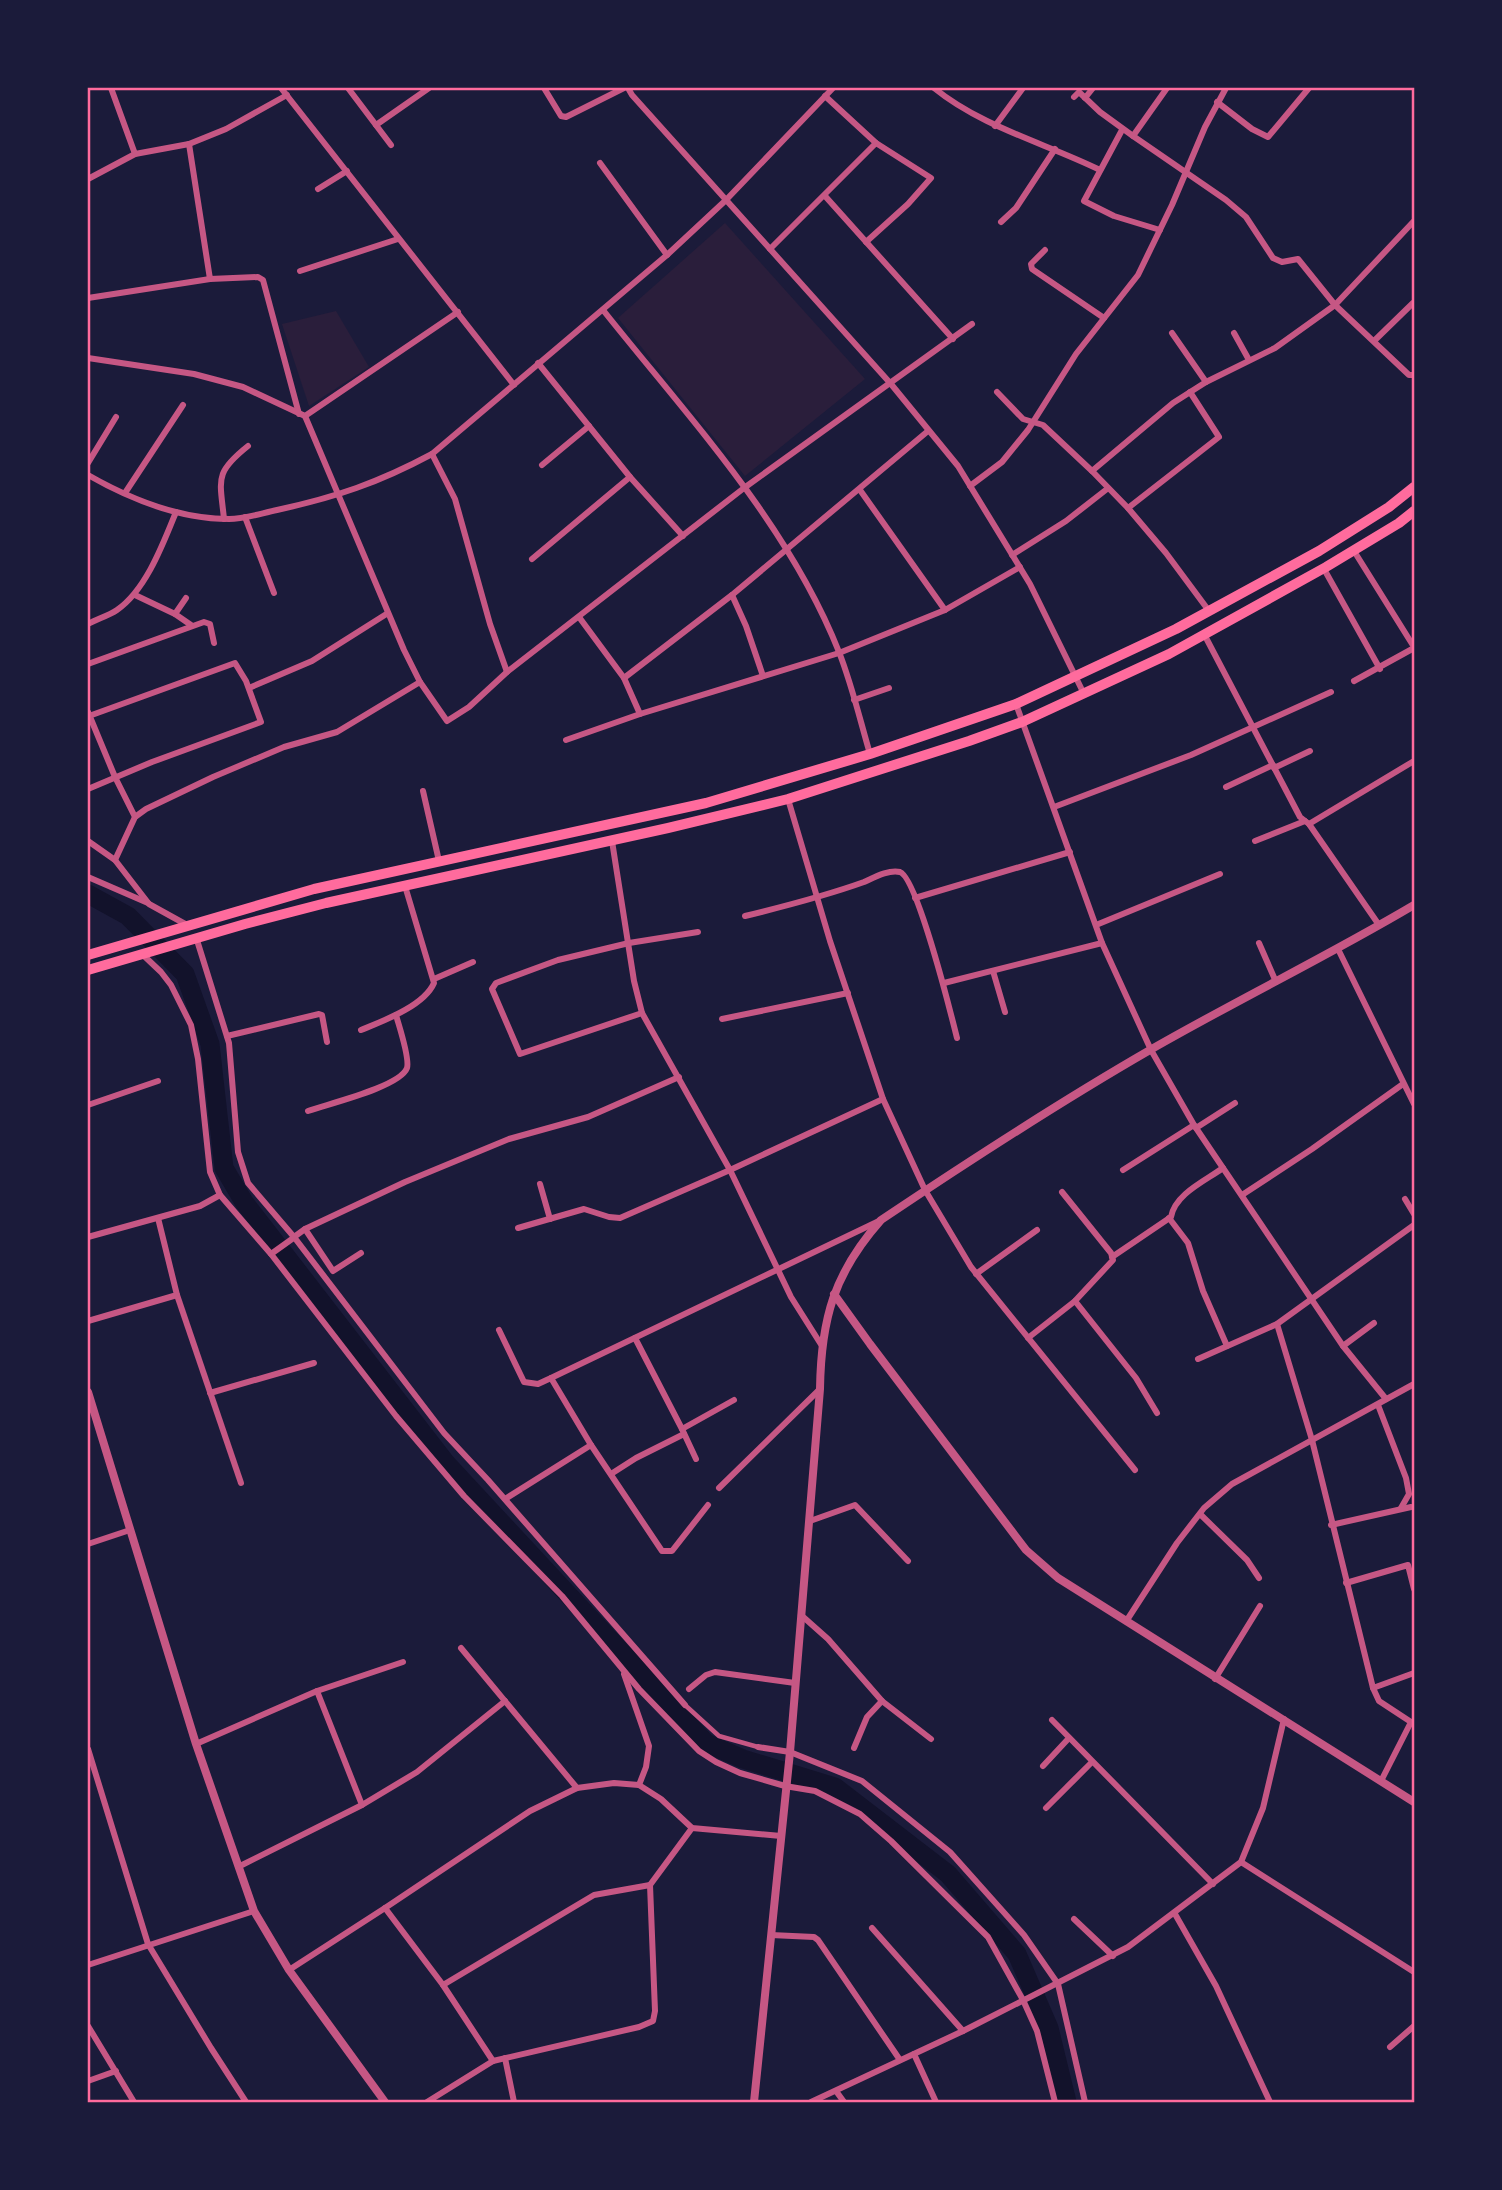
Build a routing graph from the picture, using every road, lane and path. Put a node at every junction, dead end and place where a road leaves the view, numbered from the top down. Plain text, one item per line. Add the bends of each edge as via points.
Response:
1 (111, 88) edge
2 (281, 88) edge
3 (348, 88) edge
4 (429, 88) edge
5 (544, 88) edge
6 (626, 88) edge
7 (833, 88) edge
8 (934, 88) edge
9 (1023, 88) edge
10 (1093, 88) edge
11 (1167, 88) edge
12 (1226, 88) edge
13 (1309, 88) edge
14 (287, 95) junction
15 (825, 96) junction
16 (1074, 97) dead end
17 (1085, 97) junction
18 (1217, 102) junction
19 (376, 125) junction
20 (995, 126) junction
21 (1122, 130) junction
22 (1133, 136) junction
23 (876, 143) junction
24 (190, 144) junction
25 (391, 145) dead end
26 (1055, 149) junction
27 (135, 155) junction
28 (600, 163) dead end
29 (1100, 170) junction
30 (347, 171) junction
31 (1186, 171) junction
32 (88, 179) edge
33 (318, 189) dead end
34 (825, 196) junction
35 (726, 200) junction
36 (1415, 220) edge
37 (1001, 222) dead end
38 (1160, 230) junction
39 (398, 239) junction
40 (866, 242) junction
41 (770, 249) junction
42 (1045, 250) dead end
43 (667, 255) junction
44 (300, 271) dead end
45 (210, 279) junction
46 (88, 298) edge
47 (1413, 303) edge
48 (1335, 305) junction
49 (603, 310) junction
50 (458, 312) junction
51 (1104, 318) junction
52 (972, 324) dead end
53 (1172, 333) dead end
54 (1234, 333) dead end
55 (953, 340) junction
56 (1374, 341) junction
57 (88, 358) edge
58 (1249, 360) junction
59 (538, 363) junction
60 (1415, 375) edge
61 (1206, 382) junction
62 (891, 384) junction
63 (514, 385) junction
64 (997, 392) dead end
65 (1189, 393) junction
66 (183, 405) dead end
67 (302, 415) junction
68 (116, 417) dead end
69 (1034, 422) junction
70 (589, 426) junction
71 (928, 431) junction
72 (248, 446) dead end
73 (432, 454) junction
74 (88, 463) edge
75 (542, 466) dead end
76 (1092, 471) junction
77 (88, 475) edge
78 (631, 477) junction
79 (970, 486) junction
80 (1415, 487) edge
81 (744, 488) junction
82 (1107, 489) junction
83 (860, 490) junction
84 (125, 493) junction
85 (339, 495) junction
86 (1128, 508) junction
87 (1415, 511) edge
88 (176, 512) junction
89 (245, 517) junction
90 (224, 519) junction
91 (682, 536) junction
92 (787, 549) junction
93 (1354, 551) junction
94 (1012, 555) junction
95 (532, 559) dead end
96 (1020, 567) junction
97 (1324, 569) junction
98 (274, 593) dead end
99 (135, 595) junction
100 (732, 595) junction
101 (186, 598) dead end
102 (945, 610) junction
103 (1209, 611) junction
104 (388, 613) junction
105 (175, 614) junction
106 (579, 617) junction
107 (88, 624) edge
108 (191, 625) junction
109 (1205, 634) junction
110 (214, 643) dead end
111 (1415, 648) edge
112 (839, 653) junction
113 (88, 664) edge
114 (1380, 669) junction
115 (507, 672) junction
116 (763, 676) junction
117 (624, 677) junction
118 (1075, 678) junction
119 (1354, 681) dead end
120 (420, 682) junction
121 (249, 688) junction
122 (889, 688) dead end
123 (1331, 692) dead end
124 (1084, 694) junction
125 (854, 700) junction
126 (1016, 704) junction
127 (88, 714) edge
128 (640, 714) junction
129 (1021, 722) junction
130 (1252, 726) junction
131 (566, 740) dead end
132 (1310, 751) dead end
133 (870, 754) junction
134 (1415, 761) edge
135 (1273, 766) junction
136 (114, 777) junction
137 (1226, 787) dead end
138 (88, 789) edge
139 (423, 791) dead end
140 (788, 799) junction
141 (1054, 807) junction
142 (135, 817) junction
143 (1307, 823) junction
144 (612, 841) junction
145 (1255, 841) dead end
146 (88, 842) edge
147 (1070, 852) junction
148 (115, 860) junction
149 (439, 861) junction
150 (1220, 874) dead end
151 (88, 877) edge
152 (405, 886) junction
153 (818, 898) junction
154 (915, 898) junction
155 (149, 904) junction
156 (1415, 905) edge
157 (746, 916) dead end
158 (1096, 925) junction
159 (1380, 925) junction
160 (181, 927) junction
161 (698, 932) dead end
162 (192, 939) junction
163 (629, 943) junction
164 (1102, 943) junction
165 (1259, 943) dead end
166 (1338, 949) junction
167 (145, 952) junction
168 (88, 955) edge
169 (473, 961) dead end
170 (88, 970) edge
171 (993, 971) junction
172 (434, 979) junction
173 (1276, 982) junction
174 (944, 983) junction
175 (848, 993) junction
176 (1005, 1012) dead end
177 (642, 1013) junction
178 (396, 1015) junction
179 (722, 1019) dead end
180 (360, 1030) dead end
181 (227, 1036) junction
182 (957, 1038) dead end
183 (327, 1042) dead end
184 (1151, 1050) junction
185 (679, 1077) junction
186 (158, 1081) dead end
187 (1404, 1084) junction
188 (883, 1099) junction
189 (1236, 1103) dead end
190 (1415, 1104) edge
191 (88, 1105) edge
192 (307, 1111) dead end
193 (1195, 1126) junction
194 (1223, 1168) junction
195 (730, 1170) junction
196 (1123, 1170) dead end
197 (540, 1184) dead end
198 (925, 1191) junction
199 (1062, 1192) dead end
200 (220, 1195) junction
201 (1242, 1195) junction
202 (1405, 1199) dead end
203 (1415, 1214) edge
204 (158, 1218) junction
205 (1169, 1218) junction
206 (550, 1219) junction
207 (881, 1220) junction
208 (1415, 1225) edge
209 (518, 1228) dead end
210 (304, 1229) junction
211 (1037, 1230) dead end
212 (88, 1237) edge
213 (293, 1238) junction
214 (272, 1253) junction
215 (360, 1253) dead end
216 (1112, 1257) junction
217 (778, 1269) junction
218 (976, 1274) junction
219 (834, 1294) junction
220 (177, 1295) junction
221 (1312, 1299) junction
222 (1074, 1301) junction
223 (88, 1321) edge
224 (1374, 1322) dead end
225 (1277, 1324) junction
226 (499, 1330) dead end
227 (635, 1338) junction
228 (1028, 1338) junction
229 (822, 1346) junction
230 (1227, 1346) junction
231 (1343, 1346) junction
232 (1198, 1359) dead end
233 (314, 1363) dead end
234 (551, 1378) junction
235 (1415, 1384) edge
236 (820, 1389) junction
237 (88, 1392) edge
238 (211, 1393) junction
239 (1386, 1399) junction
240 (734, 1400) dead end
241 (1378, 1405) junction
242 (1157, 1413) dead end
243 (683, 1432) junction
244 (1312, 1440) junction
245 (591, 1445) junction
246 (696, 1459) dead end
247 (1135, 1470) dead end
248 (611, 1474) junction
249 (241, 1483) dead end
250 (719, 1488) dead end
251 (505, 1500) junction
252 (708, 1505) dead end
253 (1411, 1507) dead end
254 (1401, 1508) junction
255 (1200, 1514) junction
256 (810, 1521) junction
257 (1331, 1525) junction
258 (130, 1530) junction
259 (88, 1544) edge
260 (1415, 1559) edge
261 (908, 1561) dead end
262 (1408, 1565) junction
263 (1259, 1578) dead end
264 (1346, 1583) junction
265 (1415, 1589) edge
266 (1260, 1606) dead end
267 (801, 1615) junction
268 (1127, 1620) junction
269 (461, 1648) dead end
270 (403, 1662) dead end
271 (622, 1669) junction
272 (1415, 1674) edge
273 (1215, 1679) junction
274 (795, 1683) junction
275 (1373, 1688) junction
276 (689, 1689) dead end
277 (317, 1691) junction
278 (881, 1701) junction
279 (505, 1702) junction
280 (685, 1706) joint
281 (1284, 1719) junction
282 (1052, 1720) dead end
283 (1069, 1738) junction
284 (931, 1739) dead end
285 (196, 1744) junction
286 (758, 1747) joint
287 (854, 1748) dead end
288 (88, 1749) edge
289 (789, 1753) junction
290 (1092, 1762) junction
291 (1043, 1766) dead end
292 (1381, 1781) junction
293 (785, 1784) junction
294 (639, 1785) junction
295 (577, 1788) junction
296 (1415, 1802) edge
297 (362, 1805) junction
298 (1046, 1808) dead end
299 (692, 1828) junction
300 (780, 1836) junction
301 (1241, 1862) junction
302 (238, 1867) junction
303 (1213, 1884) junction
304 (650, 1885) junction
305 (385, 1908) junction
306 (254, 1911) junction
307 (1175, 1914) junction
308 (1074, 1919) dead end
309 (872, 1927) dead end
310 (771, 1935) junction
311 (148, 1944) junction
312 (1113, 1956) junction
313 (88, 1965) edge
314 (289, 1970) junction
315 (1415, 1972) edge
316 (443, 1985) junction
317 (1054, 1986) junction
318 (1026, 1998) junction
319 (88, 2026) edge
320 (1415, 2026) edge
321 (963, 2031) junction
322 (1390, 2047) dead end
323 (914, 2054) junction
324 (505, 2058) junction
325 (493, 2060) junction
326 (900, 2060) junction
327 (116, 2071) junction
328 (88, 2081) edge
329 (836, 2091) junction
330 (134, 2102) edge
331 (246, 2102) edge
332 (385, 2102) edge
333 (427, 2102) edge
334 (514, 2102) edge
335 (754, 2102) edge
336 (811, 2102) edge
337 (844, 2102) edge
338 (936, 2102) edge
339 (1055, 2102) edge
340 (1085, 2102) edge
341 (1270, 2102) edge

1 - 27 street
2 - 14 street
3 - 19 street
4 - 19 street
5 - 6 street via 566,117
6 - 35 street
7 - 15 street
8 - 20 street
9 - 20 street
10 - 17 street
11 - 22 street
12 - 18 street
13 - 18 street via 1270,137
14 - 24 street via 240,123
14 - 30 street
15 - 23 street
15 - 35 street
16 - 17 street via 1078,92
17 - 21 street
18 - 31 street
19 - 25 street
20 - 26 street
21 - 22 street
21 - 29 street
22 - 31 street
23 - 34 street
23 - 40 street via 931,178
24 - 27 street
24 - 45 street
26 - 29 street
26 - 37 street via 1016,208
27 - 32 street
28 - 43 street
29 - 38 street via 1084,201
30 - 33 street
30 - 39 street
31 - 38 street
31 - 48 street via 1243,215 1270,255 1282,261 1298,259
34 - 40 street
34 - 41 street
35 - 41 street
35 - 43 street
36 - 48 street
38 - 51 street via 1138,275
39 - 44 street
39 - 50 street
40 - 55 street
41 - 62 street
42 - 51 street via 1031,264 1032,269
43 - 49 street
45 - 46 street
45 - 67 street via 263,280
47 - 56 street
48 - 56 street
48 - 58 street via 1279,346
49 - 59 street
49 - 81 street
50 - 63 street
50 - 67 street
51 - 69 street
52 - 55 street
53 - 61 street
54 - 58 street
55 - 62 street
56 - 60 street via 1409,375
57 - 67 street via 194,374 243,387
58 - 61 street
59 - 63 street
59 - 70 street
61 - 65 street
62 - 71 street
62 - 81 street
63 - 73 street
64 - 69 street via 1023,419
65 - 76 street
65 - 86 street via 1219,438
66 - 84 street
67 - 85 street
68 - 74 street
69 - 76 street
69 - 79 street via 1002,462
70 - 75 street
70 - 78 street
71 - 79 street
71 - 83 street
72 - 90 street via 222,473
73 - 85 street
73 - 115 street via 455,499
76 - 82 street
77 - 84 street
78 - 91 street
78 - 95 street
79 - 94 street
80 - 103 highway via 1319,551
81 - 91 street
81 - 92 street
82 - 86 street
82 - 94 street
83 - 92 street
83 - 102 street
84 - 88 street
85 - 89 street
85 - 104 street
86 - 103 street
87 - 93 highway
88 - 90 street
88 - 99 street
89 - 90 street
89 - 98 street
91 - 106 street
92 - 100 street
92 - 112 street
93 - 97 highway
93 - 111 street
94 - 96 street
96 - 102 street
96 - 118 street
97 - 109 highway
97 - 114 street
99 - 105 street
99 - 107 street via 119,609
100 - 116 street
100 - 117 street
101 - 105 street
102 - 112 street
103 - 118 highway
104 - 120 street
104 - 121 street via 312,660
105 - 108 street
106 - 115 street
106 - 117 street
108 - 110 street via 210,624
108 - 113 street
109 - 124 highway
109 - 130 street
111 - 114 street
112 - 116 street
112 - 125 street
114 - 119 street
115 - 120 street via 447,721
116 - 128 street
117 - 128 street
118 - 124 street
118 - 126 highway
120 - 142 street via 337,732 212,776
121 - 127 street via 237,663
121 - 136 street via 261,718 259,724
122 - 125 street
123 - 130 street
124 - 129 highway
125 - 133 street
126 - 129 street
126 - 133 highway
127 - 136 street
128 - 131 street
129 - 140 highway
129 - 141 street
130 - 135 street
130 - 141 street via 1191,755
132 - 135 street
133 - 149 highway via 706,803
134 - 143 street
135 - 137 street
135 - 143 street
136 - 138 street
136 - 142 street
139 - 149 street
140 - 144 highway
140 - 153 street
141 - 147 street
142 - 148 street
143 - 145 street
143 - 159 street
144 - 152 highway
144 - 163 street
146 - 148 street
147 - 154 street
147 - 158 street
148 - 155 street
149 - 160 highway via 313,889
150 - 158 street
151 - 155 street
152 - 162 highway
152 - 172 street
153 - 154 street via 900,872
153 - 157 street
153 - 175 street
154 - 174 street
155 - 160 street
156 - 159 street
158 - 164 street
159 - 166 street
160 - 168 highway
161 - 163 street
162 - 167 highway
162 - 181 street
163 - 177 street
163 - 177 street via 558,960 496,983 492,989 520,1054
164 - 171 street
164 - 184 street
165 - 173 street
166 - 173 street
166 - 187 street
167 - 170 highway
167 - 200 street via 171,985 191,1025 210,1172
169 - 172 street
171 - 174 street
171 - 176 street
172 - 178 street via 429,993
173 - 184 street
174 - 182 street
175 - 179 street
175 - 188 street
177 - 185 street
178 - 180 street
178 - 192 street via 407,1062 403,1075 387,1085
181 - 183 street via 319,1014
181 - 213 street via 238,1152 248,1183
184 - 193 street
184 - 198 street
185 - 195 street
185 - 210 street via 589,1117 509,1139
186 - 191 street
187 - 190 street
187 - 201 street
188 - 195 street
188 - 198 street
189 - 193 street
193 - 194 street
193 - 196 street
194 - 201 street
194 - 205 street via 1178,1200
195 - 206 street via 620,1218 584,1209
195 - 217 street
197 - 206 street
198 - 207 street
198 - 218 street
199 - 216 street
200 - 204 street
200 - 214 street
201 - 221 street
202 - 203 street
204 - 212 street
204 - 220 street
205 - 216 street
205 - 230 street via 1188,1242
206 - 209 street
207 - 217 street
207 - 219 street via 846,1265
208 - 221 street
210 - 213 street
210 - 215 street via 333,1271
211 - 218 street
213 - 214 street
213 - 251 street via 444,1433
214 - 271 street via 396,1416 464,1496 562,1596
216 - 222 street via 1112,1264
217 - 227 street
217 - 229 street
218 - 228 street
219 - 229 street
219 - 268 street via 1026,1550 1058,1578
220 - 223 street
220 - 238 street
221 - 225 street
221 - 231 street
222 - 228 street
222 - 242 street via 1136,1378
224 - 231 street
225 - 230 street
225 - 244 street
226 - 234 street via 524,1382 538,1384
227 - 234 street
227 - 243 street
228 - 247 street
229 - 236 street
230 - 232 street
231 - 239 street
233 - 238 street
234 - 245 street
235 - 239 street
236 - 250 street
236 - 256 street
237 - 258 street
238 - 249 street
239 - 241 street
240 - 243 street
241 - 244 street
241 - 254 street via 1406,1478 1409,1494
243 - 246 street
243 - 248 street
244 - 255 street via 1244,1476
244 - 257 street
245 - 248 street
245 - 251 street
248 - 252 street via 658,1548 666,1552 672,1551
251 - 280 street
253 - 254 street
254 - 257 street
255 - 263 street
255 - 268 street
256 - 261 street via 855,1505
256 - 267 street
257 - 264 street
258 - 259 street
258 - 285 street
260 - 262 street
262 - 264 street
262 - 265 street
264 - 275 street
266 - 273 street
267 - 274 street
267 - 278 street
268 - 273 street
269 - 279 street
270 - 277 street
271 - 293 street via 707,1758 740,1773
271 - 294 street via 649,1746
272 - 275 street
273 - 281 street
274 - 276 street via 715,1672
274 - 289 street
275 - 292 street via 1379,1701 1411,1722
277 - 285 street
277 - 297 street
278 - 284 street
278 - 287 street via 867,1717
279 - 295 street
279 - 297 street via 417,1772
280 - 286 street via 719,1736
281 - 292 street
281 - 301 street via 1263,1808
282 - 283 street
283 - 290 street
283 - 291 street
285 - 302 street
286 - 289 street
288 - 311 street
289 - 293 street
289 - 317 street via 862,1781 950,1852 1024,1935
290 - 298 street
290 - 303 street
292 - 296 street
293 - 300 street
293 - 318 street via 815,1791 860,1814 988,1937
294 - 295 street
294 - 299 street
295 - 305 street via 530,1811
297 - 302 street
299 - 300 street
299 - 304 street
300 - 310 street
301 - 303 street
301 - 315 street
302 - 306 street
303 - 307 street
304 - 316 street via 594,1895
304 - 324 street via 653,2021
305 - 314 street
305 - 316 street
306 - 311 street
306 - 314 street
307 - 312 street
307 - 341 street via 1216,1986
308 - 312 street
309 - 321 street
310 - 326 street via 818,1940
310 - 335 street
311 - 313 street
311 - 331 street
312 - 317 street
314 - 332 street
316 - 325 street
317 - 318 street
317 - 340 street
318 - 321 street
318 - 339 street
319 - 327 street
320 - 322 street
321 - 323 street
323 - 326 street
323 - 338 street
324 - 325 street
324 - 334 street
325 - 333 street
326 - 329 street
327 - 328 street
327 - 330 street
329 - 336 street
329 - 337 street

